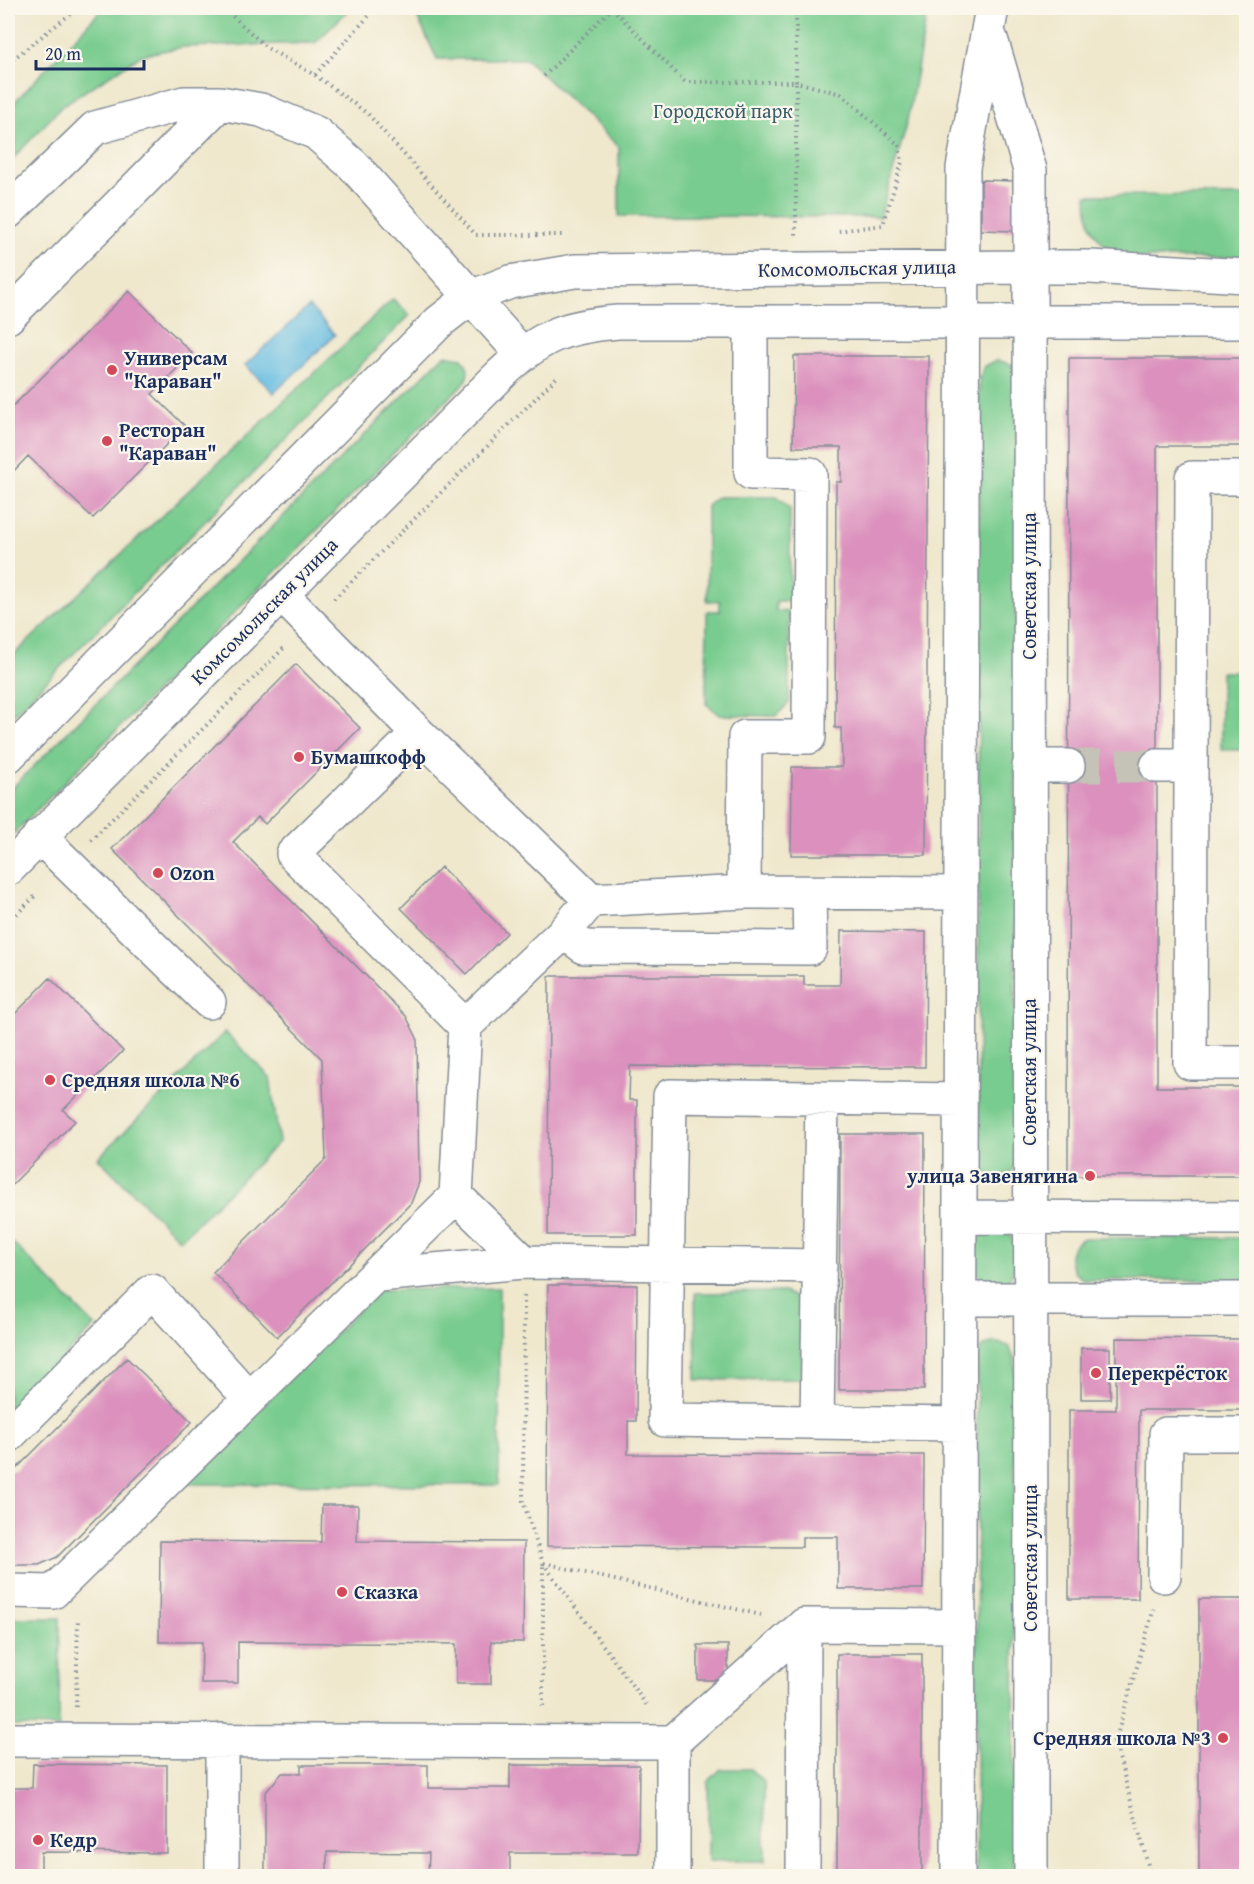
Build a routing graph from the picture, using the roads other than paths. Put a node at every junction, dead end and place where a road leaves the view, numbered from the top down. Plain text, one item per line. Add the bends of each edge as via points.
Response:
1 (990, 20) edge
2 (220, 103) junction
3 (8, 212) edge
4 (963, 267) junction
5 (1028, 267) junction
6 (1246, 276) edge
7 (471, 297) junction
8 (8, 317) edge
9 (1029, 321) junction
10 (1246, 321) edge
11 (751, 322) junction
12 (962, 322) junction
13 (522, 354) junction
14 (1246, 478) edge
15 (281, 594) junction
16 (418, 733) junction
17 (8, 756) edge
18 (1029, 766) junction
19 (1068, 766) tunnel mouth
20 (1157, 766) tunnel mouth
21 (1191, 766) junction
22 (39, 837) junction
23 (8, 869) edge
24 (744, 892) junction
25 (809, 893) junction
26 (961, 893) junction
27 (591, 900) junction
28 (564, 932) junction
29 (208, 1002) dead end
30 (465, 1026) junction
31 (1246, 1063) edge
32 (822, 1098) junction
33 (960, 1100) junction
34 (456, 1196) junction
35 (960, 1217) junction
36 (1029, 1218) junction
37 (1246, 1218) edge
38 (524, 1262) junction
39 (668, 1264) junction
40 (820, 1266) junction
41 (378, 1275) junction
42 (960, 1299) junction
43 (1029, 1299) junction
44 (1246, 1299) edge
45 (249, 1398) junction
46 (817, 1422) junction
47 (960, 1424) junction
48 (1246, 1434) edge
49 (8, 1436) edge
50 (1164, 1576) road end
51 (8, 1591) edge
52 (804, 1625) junction
53 (959, 1626) junction
54 (8, 1740) edge
55 (222, 1740) junction
56 (673, 1742) junction
57 (222, 1876) edge
58 (673, 1876) edge
59 (803, 1876) edge
60 (958, 1876) edge
61 (1031, 1876) edge

1 - 4 street via 963,168
1 - 5 street, Советская улица via 1030,170
2 - 3 street via 184,103 95,128
2 - 7 street via 261,110 316,133 353,165
2 - 8 street
4 - 5 street, Комсомольская улица
4 - 7 street, Комсомольская улица via 575,272 510,282
4 - 12 street
5 - 6 street, Комсомольская улица
5 - 9 street, Советская улица
7 - 13 street
7 - 17 street, Комсомольская улица via 439,322
9 - 10 street, Комсомольская улица
9 - 12 street, Комсомольская улица
9 - 18 street, Советская улица
11 - 12 street, Комсомольская улица
11 - 13 street, Комсомольская улица via 584,325 550,335
11 - 24 street via 751,473 810,474 809,737 745,736
12 - 26 street
13 - 15 street, Комсомольская улица
14 - 21 street via 1192,478
15 - 16 street
15 - 22 street, Комсомольская улица
16 - 27 street
16 - 30 street via 293,854
18 - 19 street
18 - 36 street, Советская улица
20 - 21 street
21 - 31 street via 1191,1063
22 - 23 street, Комсомольская улица
22 - 29 street
24 - 25 street
24 - 27 street
25 - 26 street
25 - 28 street via 810,948 584,947
26 - 33 street
27 - 28 street
28 - 30 street
30 - 34 street
32 - 33 street
32 - 39 street via 670,1096
32 - 40 street
33 - 35 street
34 - 38 street
34 - 41 street
35 - 36 street
35 - 42 street
36 - 37 street
36 - 43 street, Советская улица
38 - 39 street
38 - 41 street
39 - 40 street
39 - 46 street via 665,1420
40 - 46 street
41 - 45 street
42 - 43 street
42 - 47 street
43 - 44 street
43 - 61 street, Советская улица
45 - 49 street via 152,1292
45 - 51 street via 53,1592
46 - 47 street
47 - 53 street
48 - 50 street via 1166,1434
52 - 53 street
52 - 56 street
52 - 59 street
53 - 60 street
54 - 55 street
55 - 56 street
55 - 57 street
56 - 58 street

